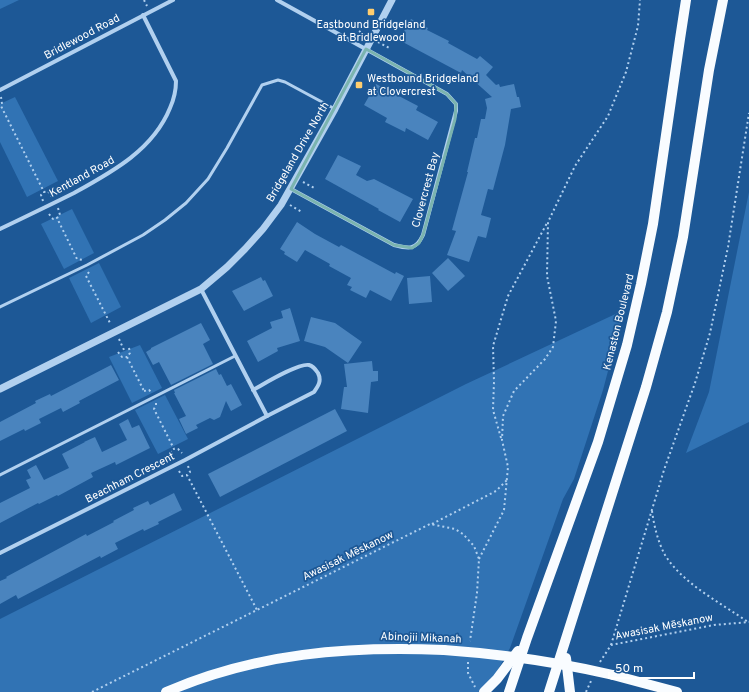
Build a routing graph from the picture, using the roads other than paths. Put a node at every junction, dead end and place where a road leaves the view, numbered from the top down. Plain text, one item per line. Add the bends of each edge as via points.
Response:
1 (173, 0) edge
2 (277, 0) edge
3 (392, 0) edge
4 (686, 0) edge
5 (723, 0) edge
6 (144, 15) junction
7 (366, 49) junction
8 (0, 90) edge
9 (335, 109) junction
10 (291, 189) junction
11 (0, 229) edge
12 (201, 289) junction
13 (0, 307) edge
14 (235, 356) junction
15 (0, 389) edge
16 (253, 390) junction
17 (267, 416) junction
18 (0, 475) edge
19 (0, 553) edge
20 (567, 637) junction
21 (527, 638) junction
22 (481, 691) edge
23 (166, 692) edge
24 (509, 692) edge
25 (549, 692) edge
26 (570, 692) edge
27 (677, 692) edge

1 - 6 street, Bridlewood Road
2 - 7 street
3 - 7 street, Bridgeland Drive North
4 - 21 main road, Kenaston Boulevard via 652,224 627,344 598,442
5 - 20 main road via 709,70 683,237 667,312
6 - 8 street, Bridlewood Road
6 - 11 street, Kentland Road via 176,81 168,114 160,126 137,153 104,176
7 - 9 street, Bridgeland Drive North
7 - 10 street, Clovercrest Bay via 447,94 456,104 455,119 419,244 412,248 394,246
9 - 10 street, Bridgeland Drive North
9 - 13 lane via 286,82 278,80 262,85 208,178 186,203 166,220 87,265
10 - 12 street, Bridgeland Drive North via 259,234
12 - 14 street
12 - 15 street, Bridgeland Drive North
14 - 16 street
14 - 18 lane
16 - 17 street
16 - 17 street, Beachham Crescent via 299,366 310,365 316,369 320,378 319,386 314,392
17 - 19 street, Beachham Crescent
20 - 25 main road
20 - 26 main road via 566,662
21 - 22 main road via 501,674
21 - 24 main road
23 - 27 main road, Abinojii Mikanah, bridge via 260,662 351,649 381,648 474,652 533,659 613,675

